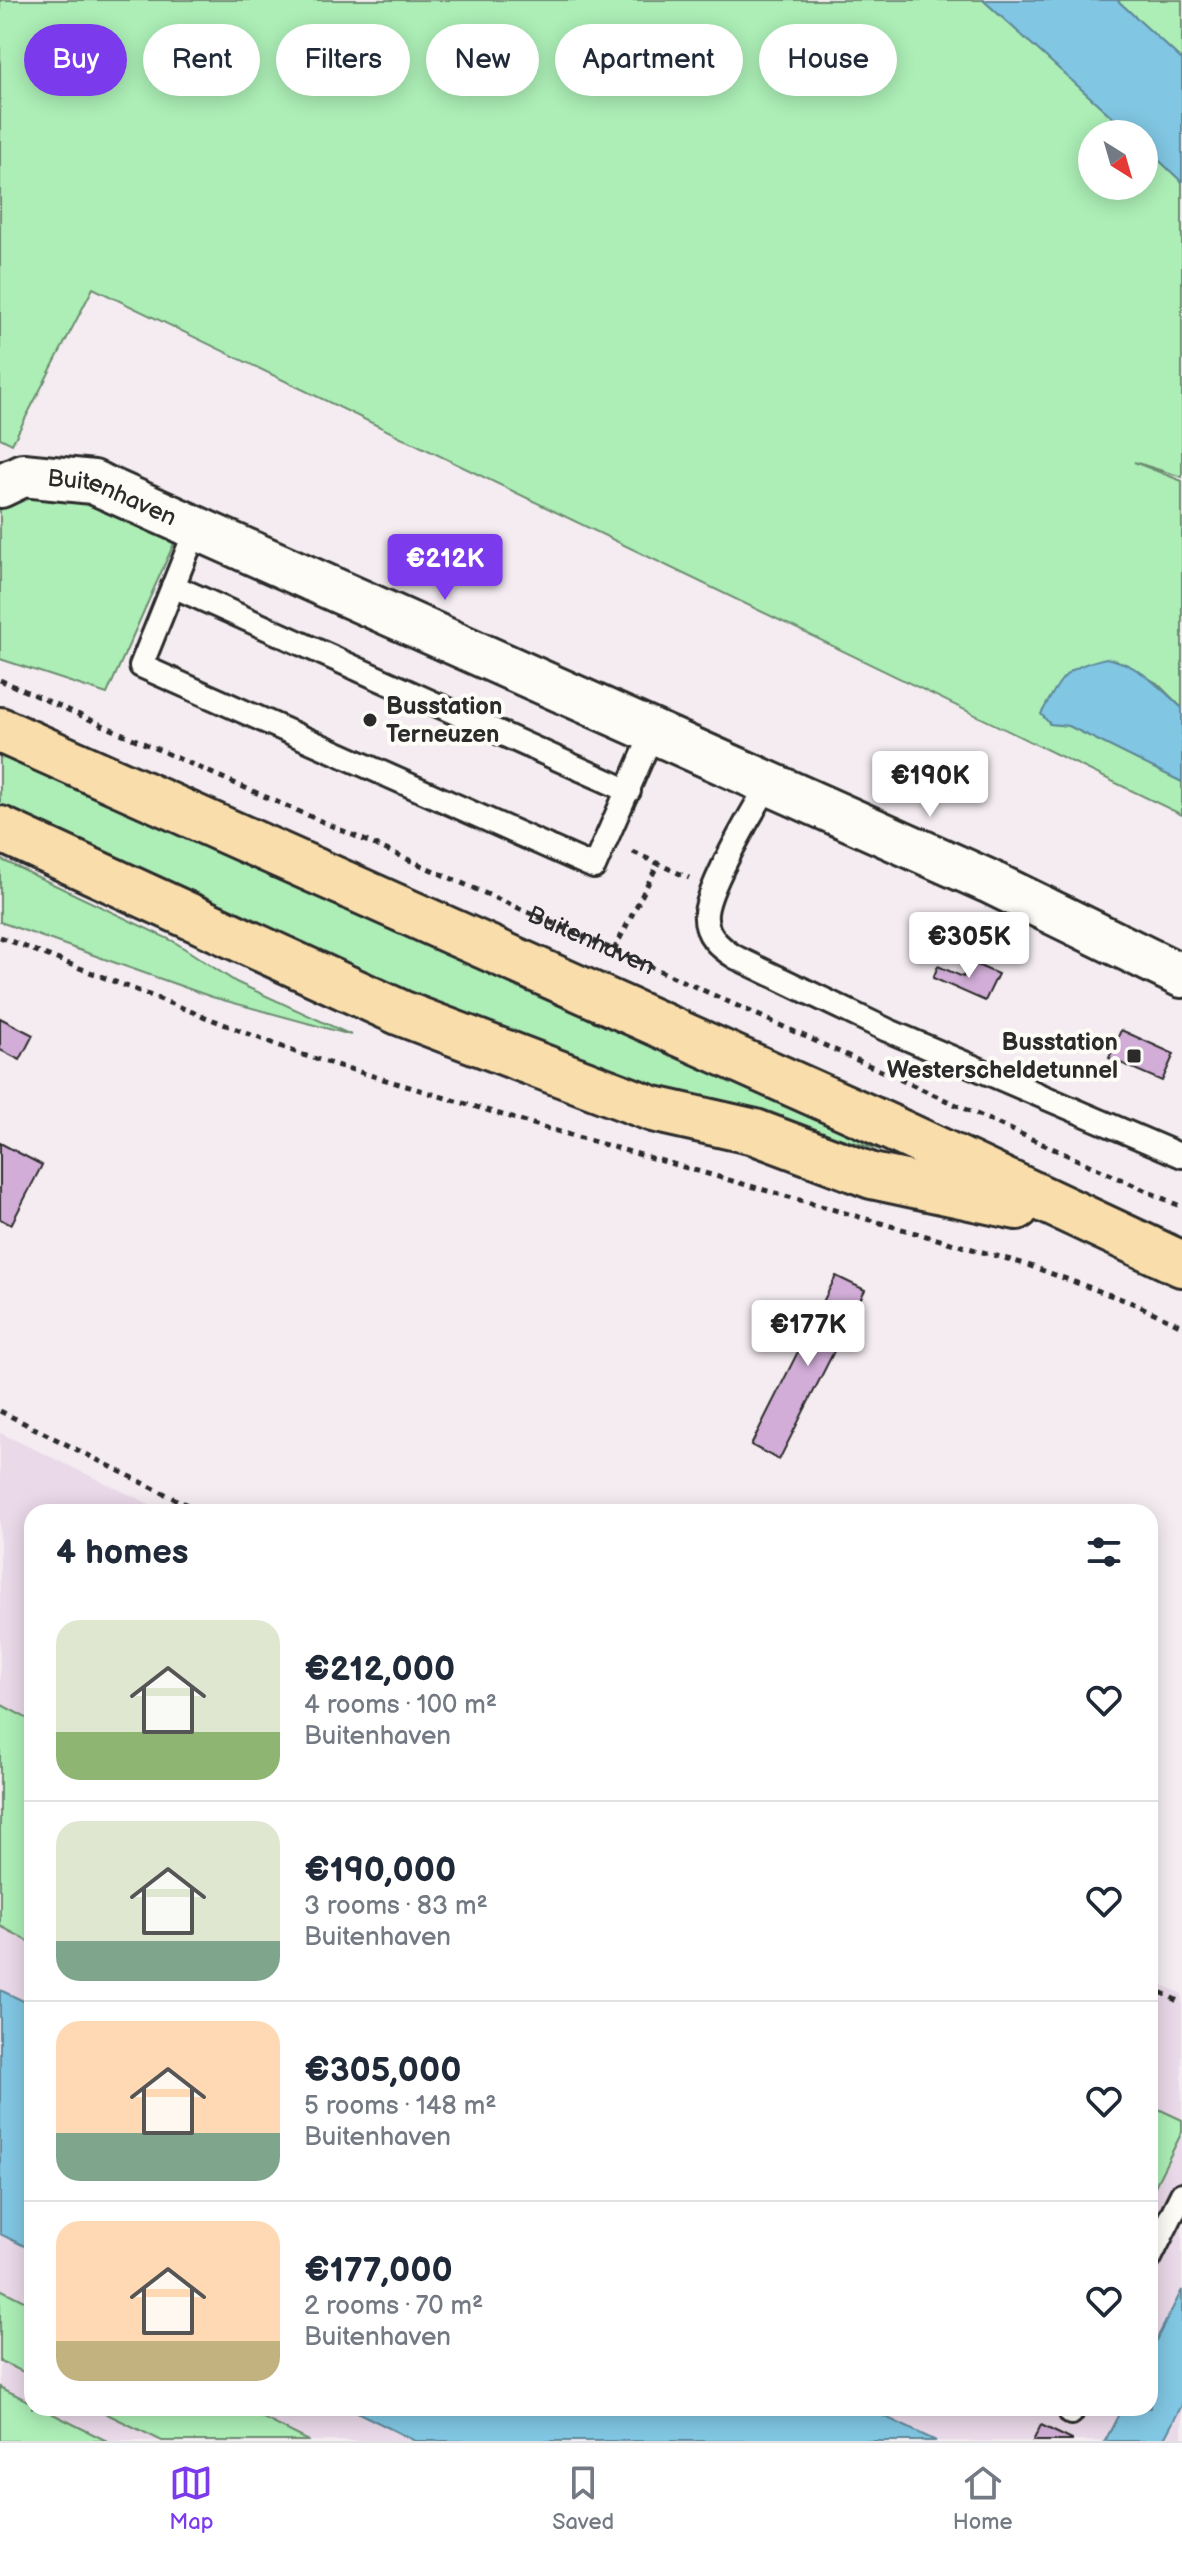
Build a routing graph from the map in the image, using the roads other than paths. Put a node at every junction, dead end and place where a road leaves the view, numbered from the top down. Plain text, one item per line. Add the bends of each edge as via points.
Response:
1 (0, 486) edge
2 (197, 527) junction
3 (173, 586) junction
4 (0, 730) edge
5 (653, 732) junction
6 (769, 784) junction
7 (629, 791) junction
8 (0, 829) edge
9 (1182, 976) edge
10 (1182, 1156) edge
11 (1090, 1223) junction
12 (1182, 1264) edge
13 (1182, 2194) edge
14 (1158, 2242) edge

1 - 2 street, Buitenhaven via 23,475 93,482
2 - 3 lane
2 - 5 street, Buitenhaven
3 - 7 lane
3 - 7 lane via 141,666 594,867
4 - 11 main road, Buitenhaven via 887,1126
5 - 6 street, Buitenhaven
5 - 7 lane
6 - 9 street, Buitenhaven via 988,881
6 - 10 lane via 706,913 718,947 887,1030
8 - 11 main road, Buitenhaven via 401,1013 653,1109 755,1132 872,1176
11 - 12 main road, Buitenhaven
13 - 14 lane

